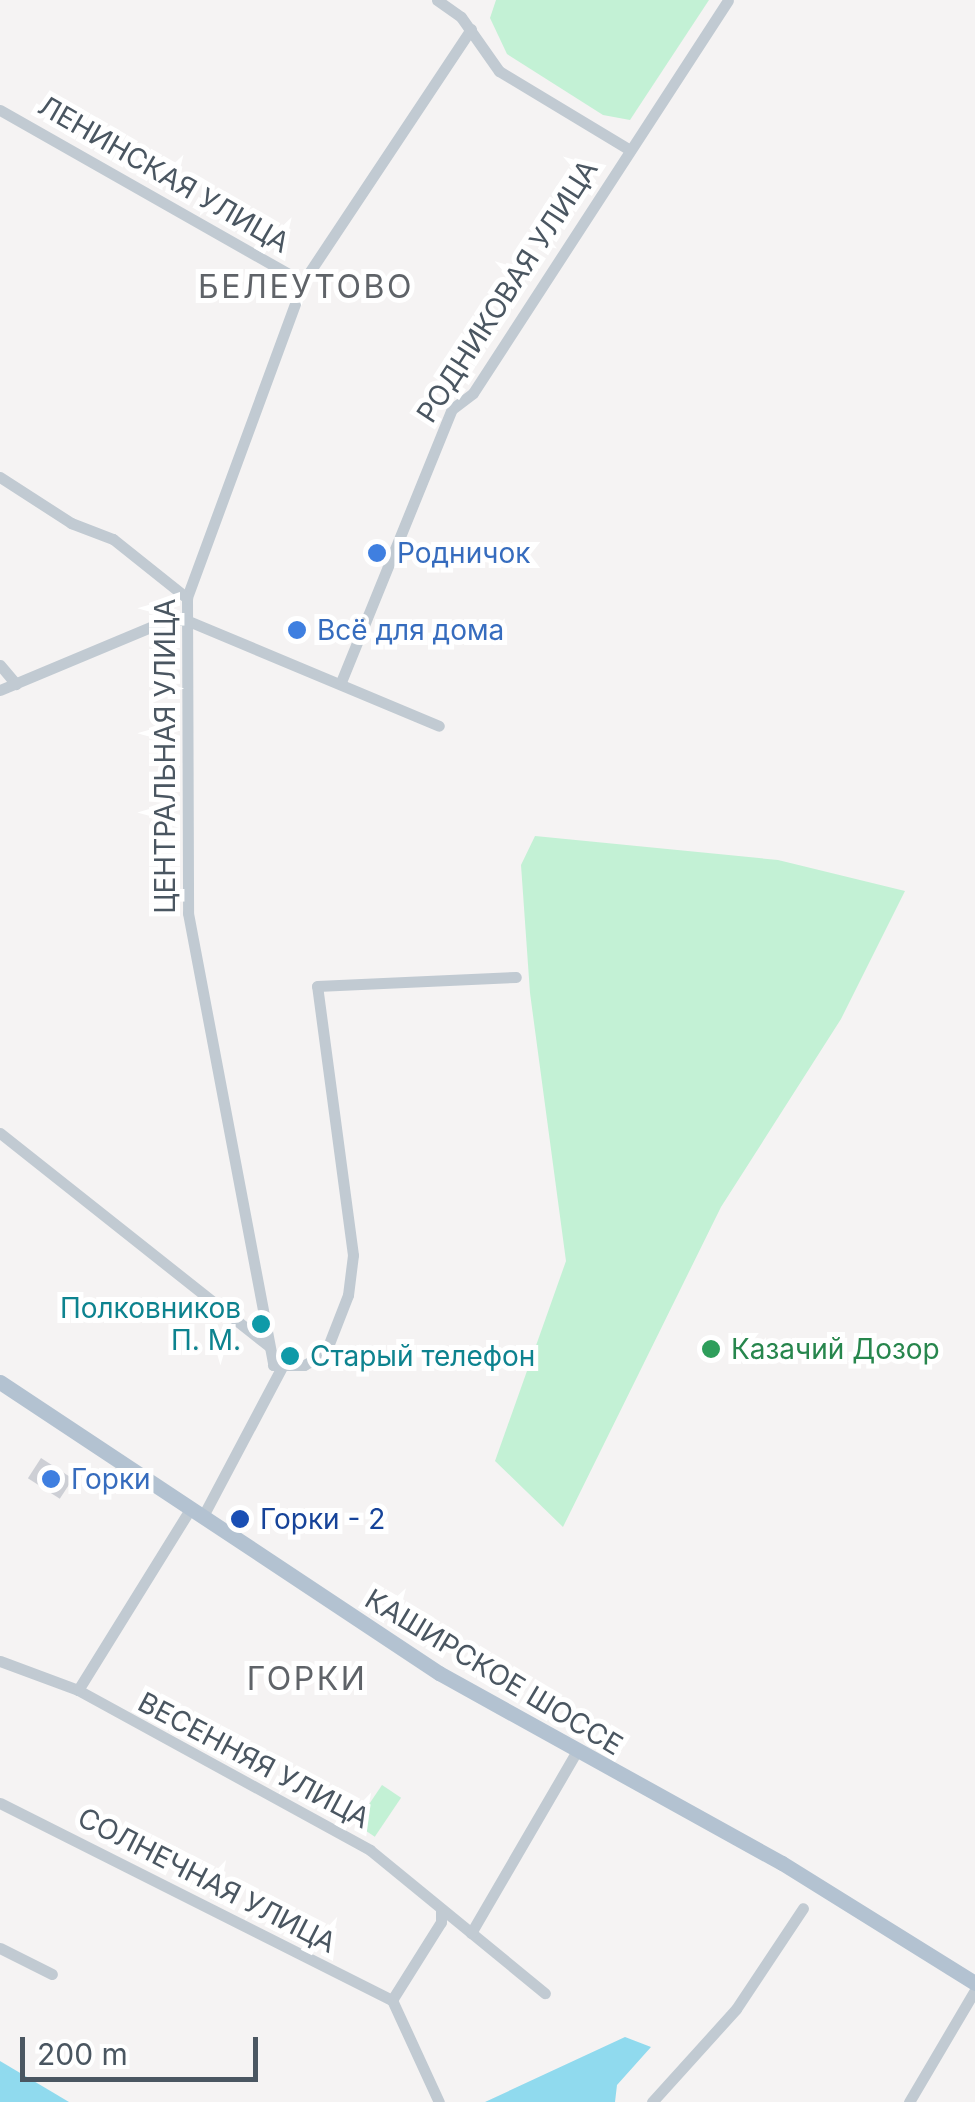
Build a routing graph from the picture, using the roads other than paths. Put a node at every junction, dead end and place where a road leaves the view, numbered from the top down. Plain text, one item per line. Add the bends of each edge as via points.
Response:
1 (437, 0) edge
2 (728, 0) edge
3 (472, 29) junction
4 (0, 110) edge
5 (630, 150) junction
6 (303, 282) junction
7 (0, 477) edge
8 (187, 598) junction
9 (186, 620) junction
10 (0, 665) edge
11 (341, 682) junction
12 (16, 684) junction
13 (0, 690) edge
14 (438, 726) dead end
15 (516, 977) dead end
16 (0, 1133) edge
17 (269, 1346) junction
18 (282, 1367) junction
19 (0, 1382) edge
20 (197, 1512) junction
21 (0, 1660) edge
22 (78, 1690) junction
23 (575, 1754) junction
24 (0, 1803) edge
25 (802, 1908) dead end
26 (441, 1909) junction
27 (471, 1932) junction
28 (0, 1948) edge
29 (52, 1974) dead end
30 (975, 1986) edge
31 (545, 1992) dead end
32 (392, 2000) junction
33 (439, 2102) edge
34 (652, 2102) edge
35 (909, 2102) edge

1 - 3 street
2 - 5 street, РОДНИКОВАЯ УЛИЦА
3 - 5 street via 499,71
3 - 6 street, ЦЕНТРАЛЬНАЯ УЛИЦА
4 - 6 street, ЛЕНИНСКАЯ УЛИЦА
5 - 11 street, РОДНИКОВАЯ УЛИЦА via 474,392 452,409
6 - 8 street, ЦЕНТРАЛЬНАЯ УЛИЦА
7 - 8 street via 71,523 113,539
8 - 9 street, ЦЕНТРАЛЬНАЯ УЛИЦА
9 - 11 street
9 - 12 street via 167,620
9 - 17 street, ЦЕНТРАЛЬНАЯ УЛИЦА via 194,954
10 - 12 street
11 - 14 street
12 - 13 street
15 - 18 street via 317,986 353,1255 348,1295 325,1354
16 - 17 street
17 - 18 street via 272,1366
18 - 20 street
19 - 20 main road, КАШИРСКОЕ ШОССЕ
20 - 22 street
20 - 23 main road, КАШИРСКОЕ ШОССЕ
21 - 22 street, ВЕСЕННЯЯ УЛИЦА
22 - 26 street, ВЕСЕННЯЯ УЛИЦА via 370,1850
23 - 27 street
23 - 30 main road, КАШИРСКОЕ ШОССЕ via 752,1846
24 - 32 street, СОЛНЕЧНАЯ УЛИЦА
25 - 34 street via 736,2009
26 - 27 street, ВЕСЕННЯЯ УЛИЦА
26 - 32 street via 441,1922
27 - 31 street, ВЕСЕННЯЯ УЛИЦА
28 - 29 street
30 - 35 street
32 - 33 street

